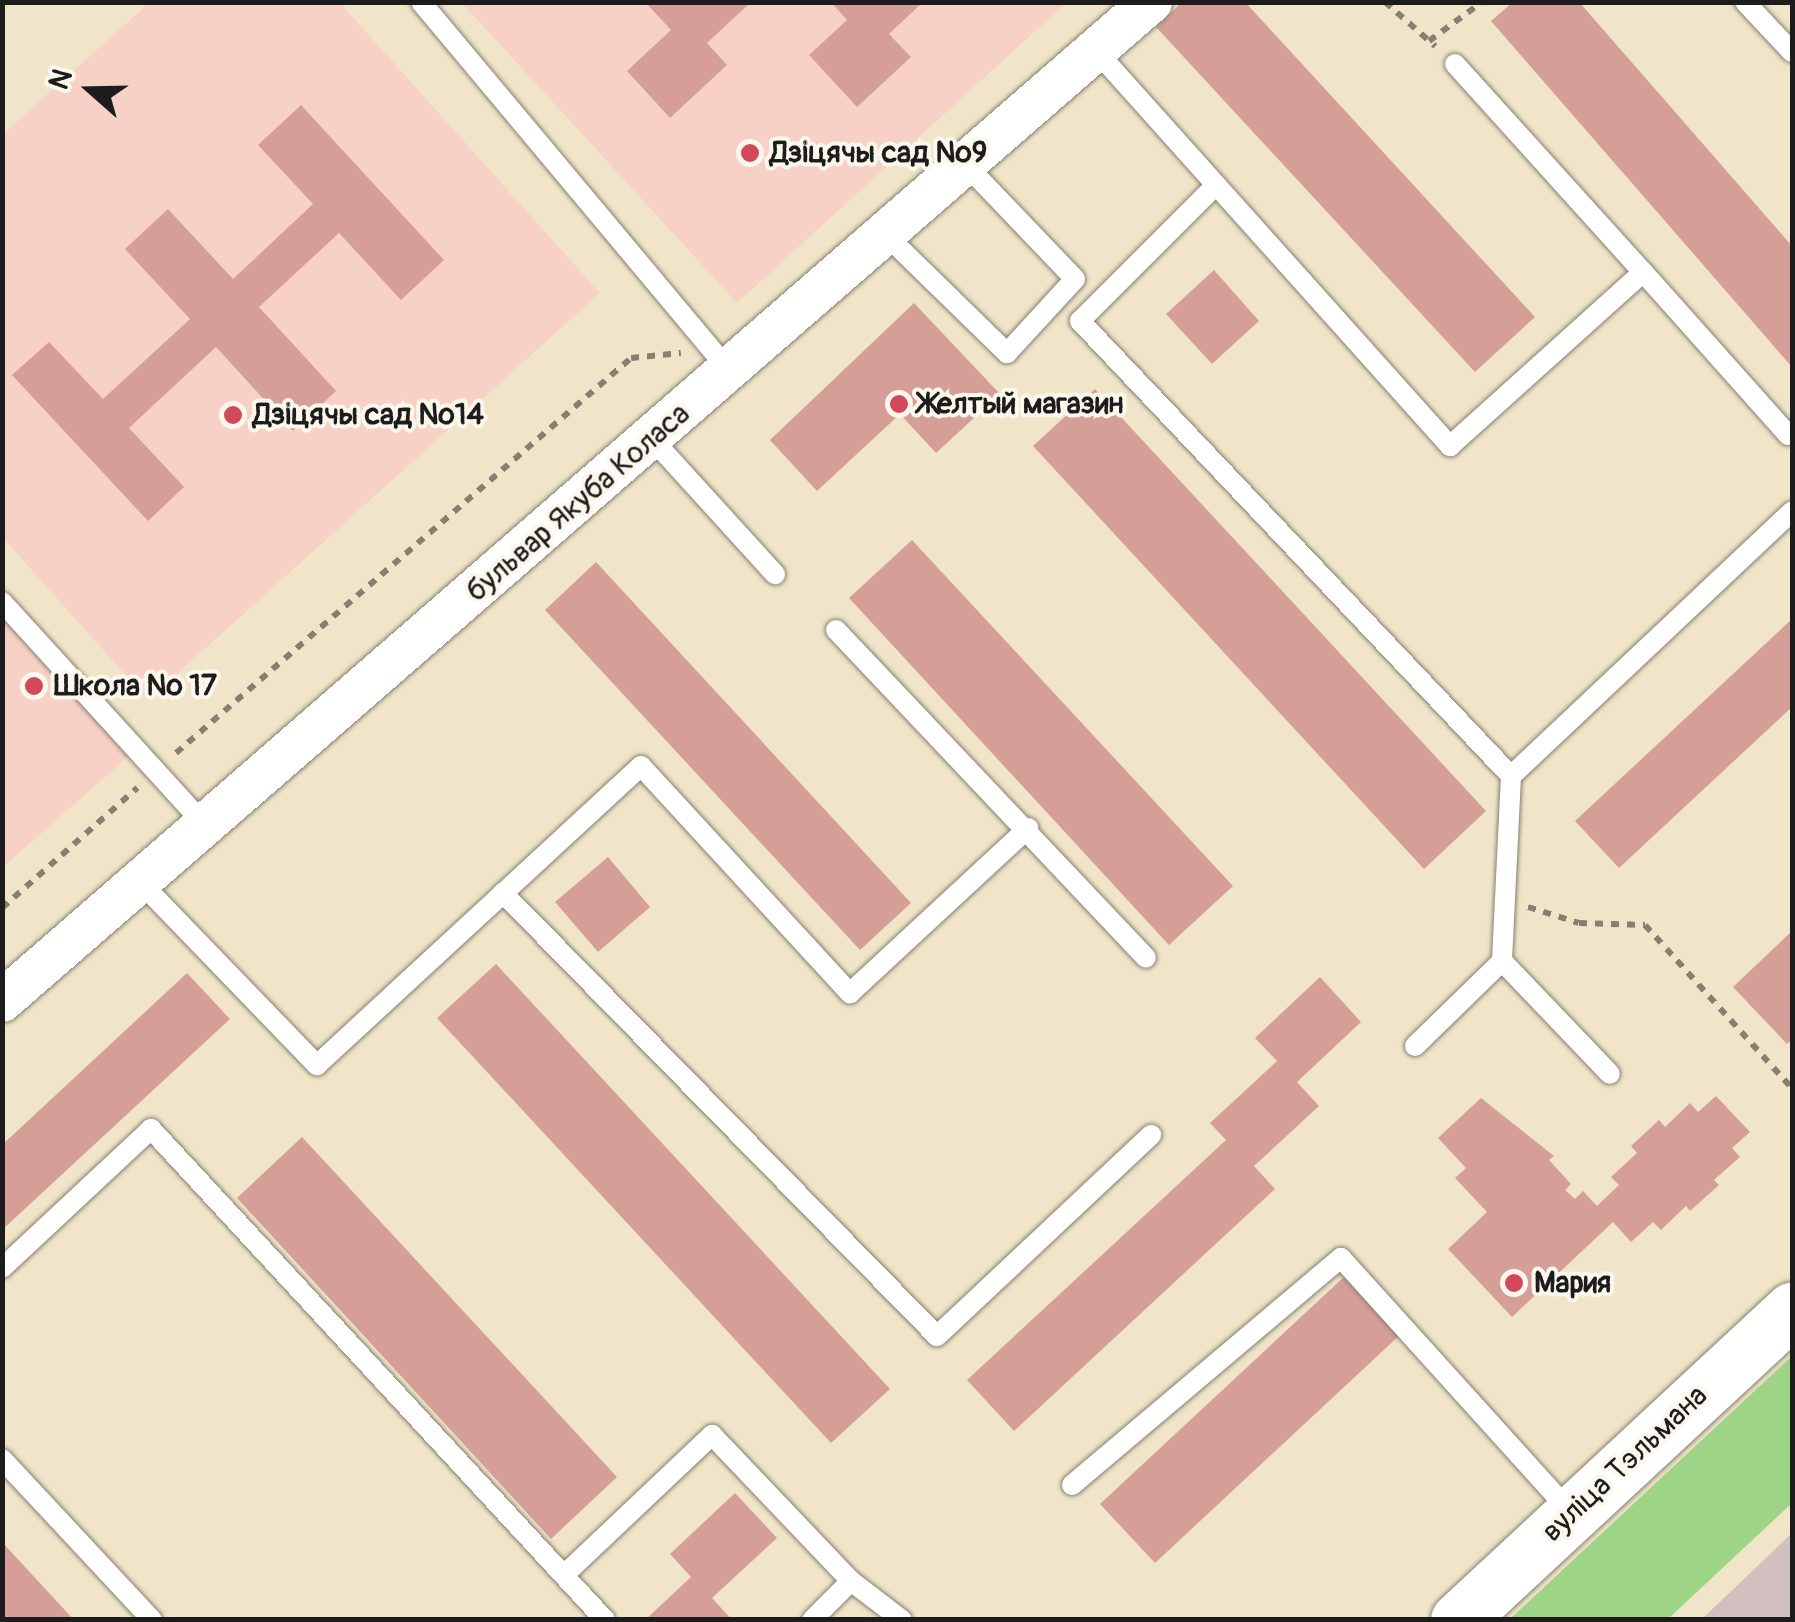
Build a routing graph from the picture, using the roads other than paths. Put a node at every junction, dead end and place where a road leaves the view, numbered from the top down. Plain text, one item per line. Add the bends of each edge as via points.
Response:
1 (422, 2) edge
2 (1150, 2) edge
3 (1745, 2) edge
4 (1792, 52) edge
5 (1098, 53) junction
6 (1455, 64) road end
7 (967, 166) junction
8 (1216, 185) junction
9 (887, 236) junction
10 (1642, 272) junction
11 (721, 361) junction
12 (1791, 435) edge
13 (652, 438) junction
14 (1792, 511) edge
15 (776, 574) dead end
16 (2, 602) edge
17 (836, 630) dead end
18 (1512, 776) junction
19 (206, 826) junction
20 (1028, 828) junction
21 (142, 884) junction
22 (503, 893) junction
23 (1146, 958) dead end
24 (1502, 961) junction
25 (2, 1001) edge
26 (1415, 1046) dead end
27 (1610, 1074) dead end
28 (1151, 1136) dead end
29 (2, 1268) edge
30 (1792, 1310) edge
31 (2, 1458) edge
32 (1072, 1484) dead end
33 (1572, 1512) junction
34 (564, 1575) junction
35 (850, 1581) junction
36 (152, 1620) edge
37 (605, 1620) edge
38 (812, 1620) edge
39 (902, 1620) edge
40 (1458, 1620) edge

1 - 11 lane
2 - 5 street, бульвар Якуба Коласа
3 - 4 lane
5 - 7 street, бульвар Якуба Коласа
5 - 8 lane
6 - 10 lane
7 - 9 street, бульвар Якуба Коласа
7 - 9 lane via 1075,280 1007,352
8 - 10 lane via 1450,446
8 - 18 lane via 1080,320
9 - 11 street, бульвар Якуба Коласа
10 - 12 lane
11 - 13 street, бульвар Якуба Коласа
13 - 15 lane
13 - 19 street, бульвар Якуба Коласа
14 - 18 lane
16 - 19 lane
17 - 20 lane
18 - 24 lane
19 - 21 street, бульвар Якуба Коласа
20 - 22 lane via 850,993 641,766
20 - 23 lane
21 - 22 lane via 317,1065
21 - 25 street, бульвар Якуба Коласа
22 - 28 lane via 936,1336
24 - 26 lane
24 - 27 lane
29 - 34 lane via 151,1130
30 - 33 main road, вуліца Тэльмана
31 - 36 lane
32 - 33 lane via 1341,1258
33 - 40 main road, вуліца Тэльмана
34 - 35 lane via 712,1435
34 - 37 lane
35 - 38 lane
35 - 39 lane

